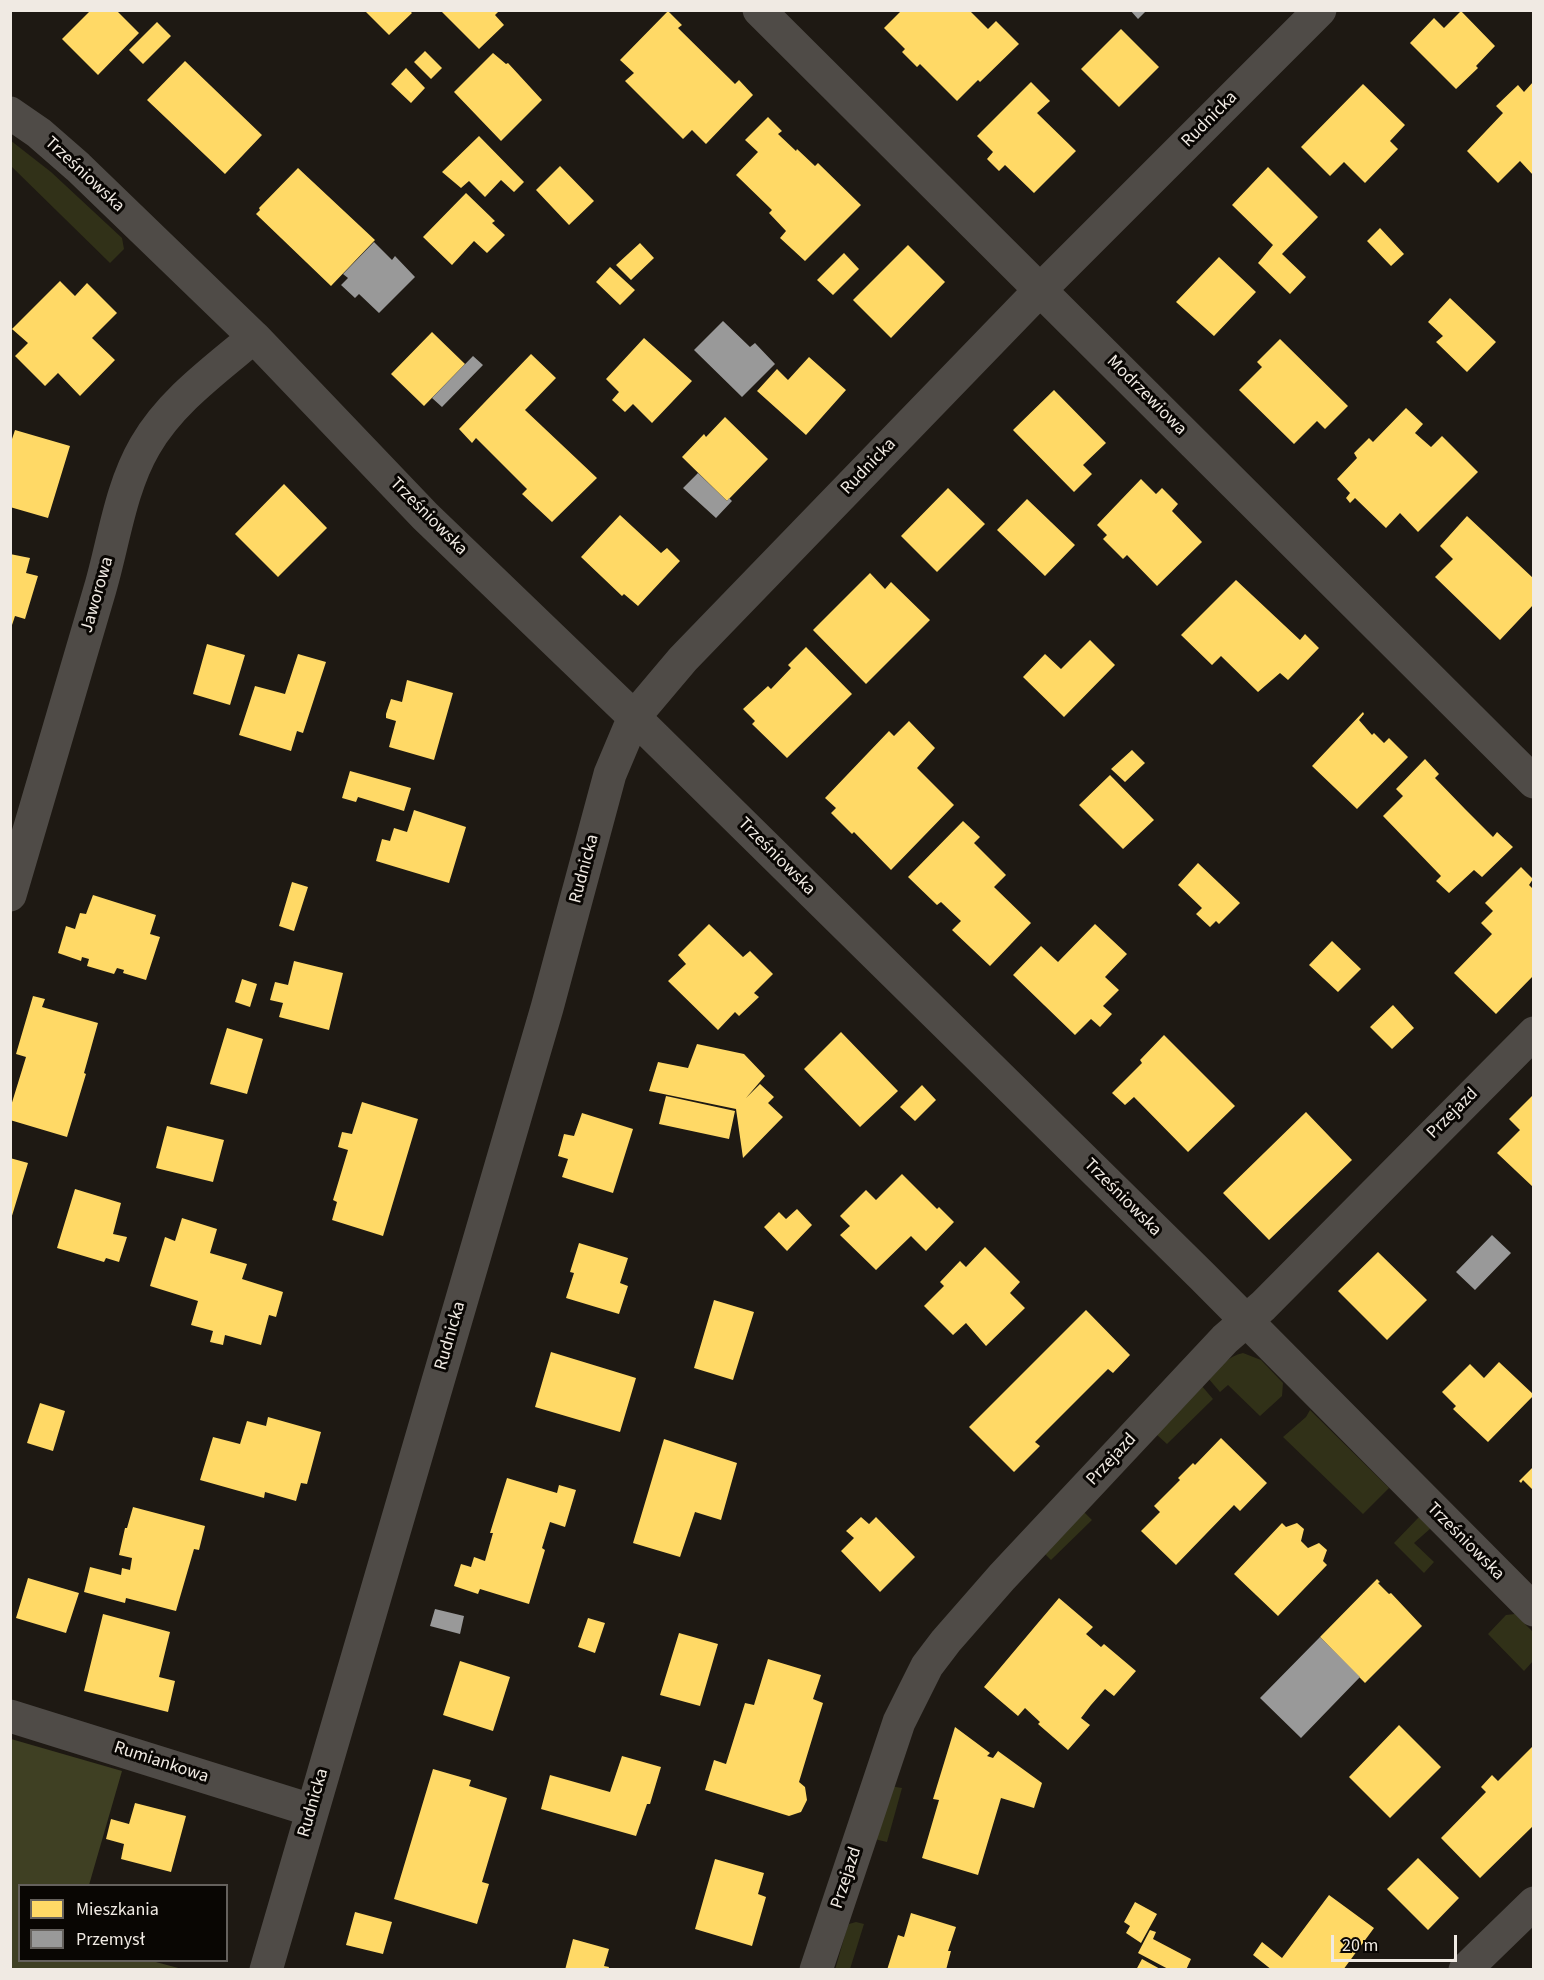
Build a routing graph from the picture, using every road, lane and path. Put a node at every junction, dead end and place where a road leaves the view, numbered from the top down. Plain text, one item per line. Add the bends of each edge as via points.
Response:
1 (759, 10) edge
2 (1320, 10) edge
3 (10, 113) edge
4 (1040, 290) junction
5 (254, 337) junction
6 (634, 717) junction
7 (1533, 782) edge
8 (10, 895) edge
9 (1533, 1033) edge
10 (1246, 1322) junction
11 (1533, 1610) edge
12 (10, 1716) edge
13 (312, 1810) junction
14 (1533, 1903) edge
15 (266, 1970) edge
16 (816, 1970) edge
17 (1466, 1970) edge

1 - 4 street, Modrzewiowa
2 - 4 street, Rudnicka
3 - 5 street, Trześniowska via 78,167
4 - 6 street, Rudnicka via 683,659
4 - 7 street, Modrzewiowa
5 - 6 street, Trześniowska via 425,516
5 - 8 street, Jaworowa via 161,421 129,479
6 - 10 street, Trześniowska
6 - 13 street, Rudnicka via 610,774 547,1008
9 - 10 street, Przejazd
10 - 11 street, Trześniowska
10 - 16 street, Przejazd via 1225,1339 1002,1577 927,1666 899,1722
12 - 13 street, Rumiankowa
13 - 15 street, Rudnicka
14 - 17 street

